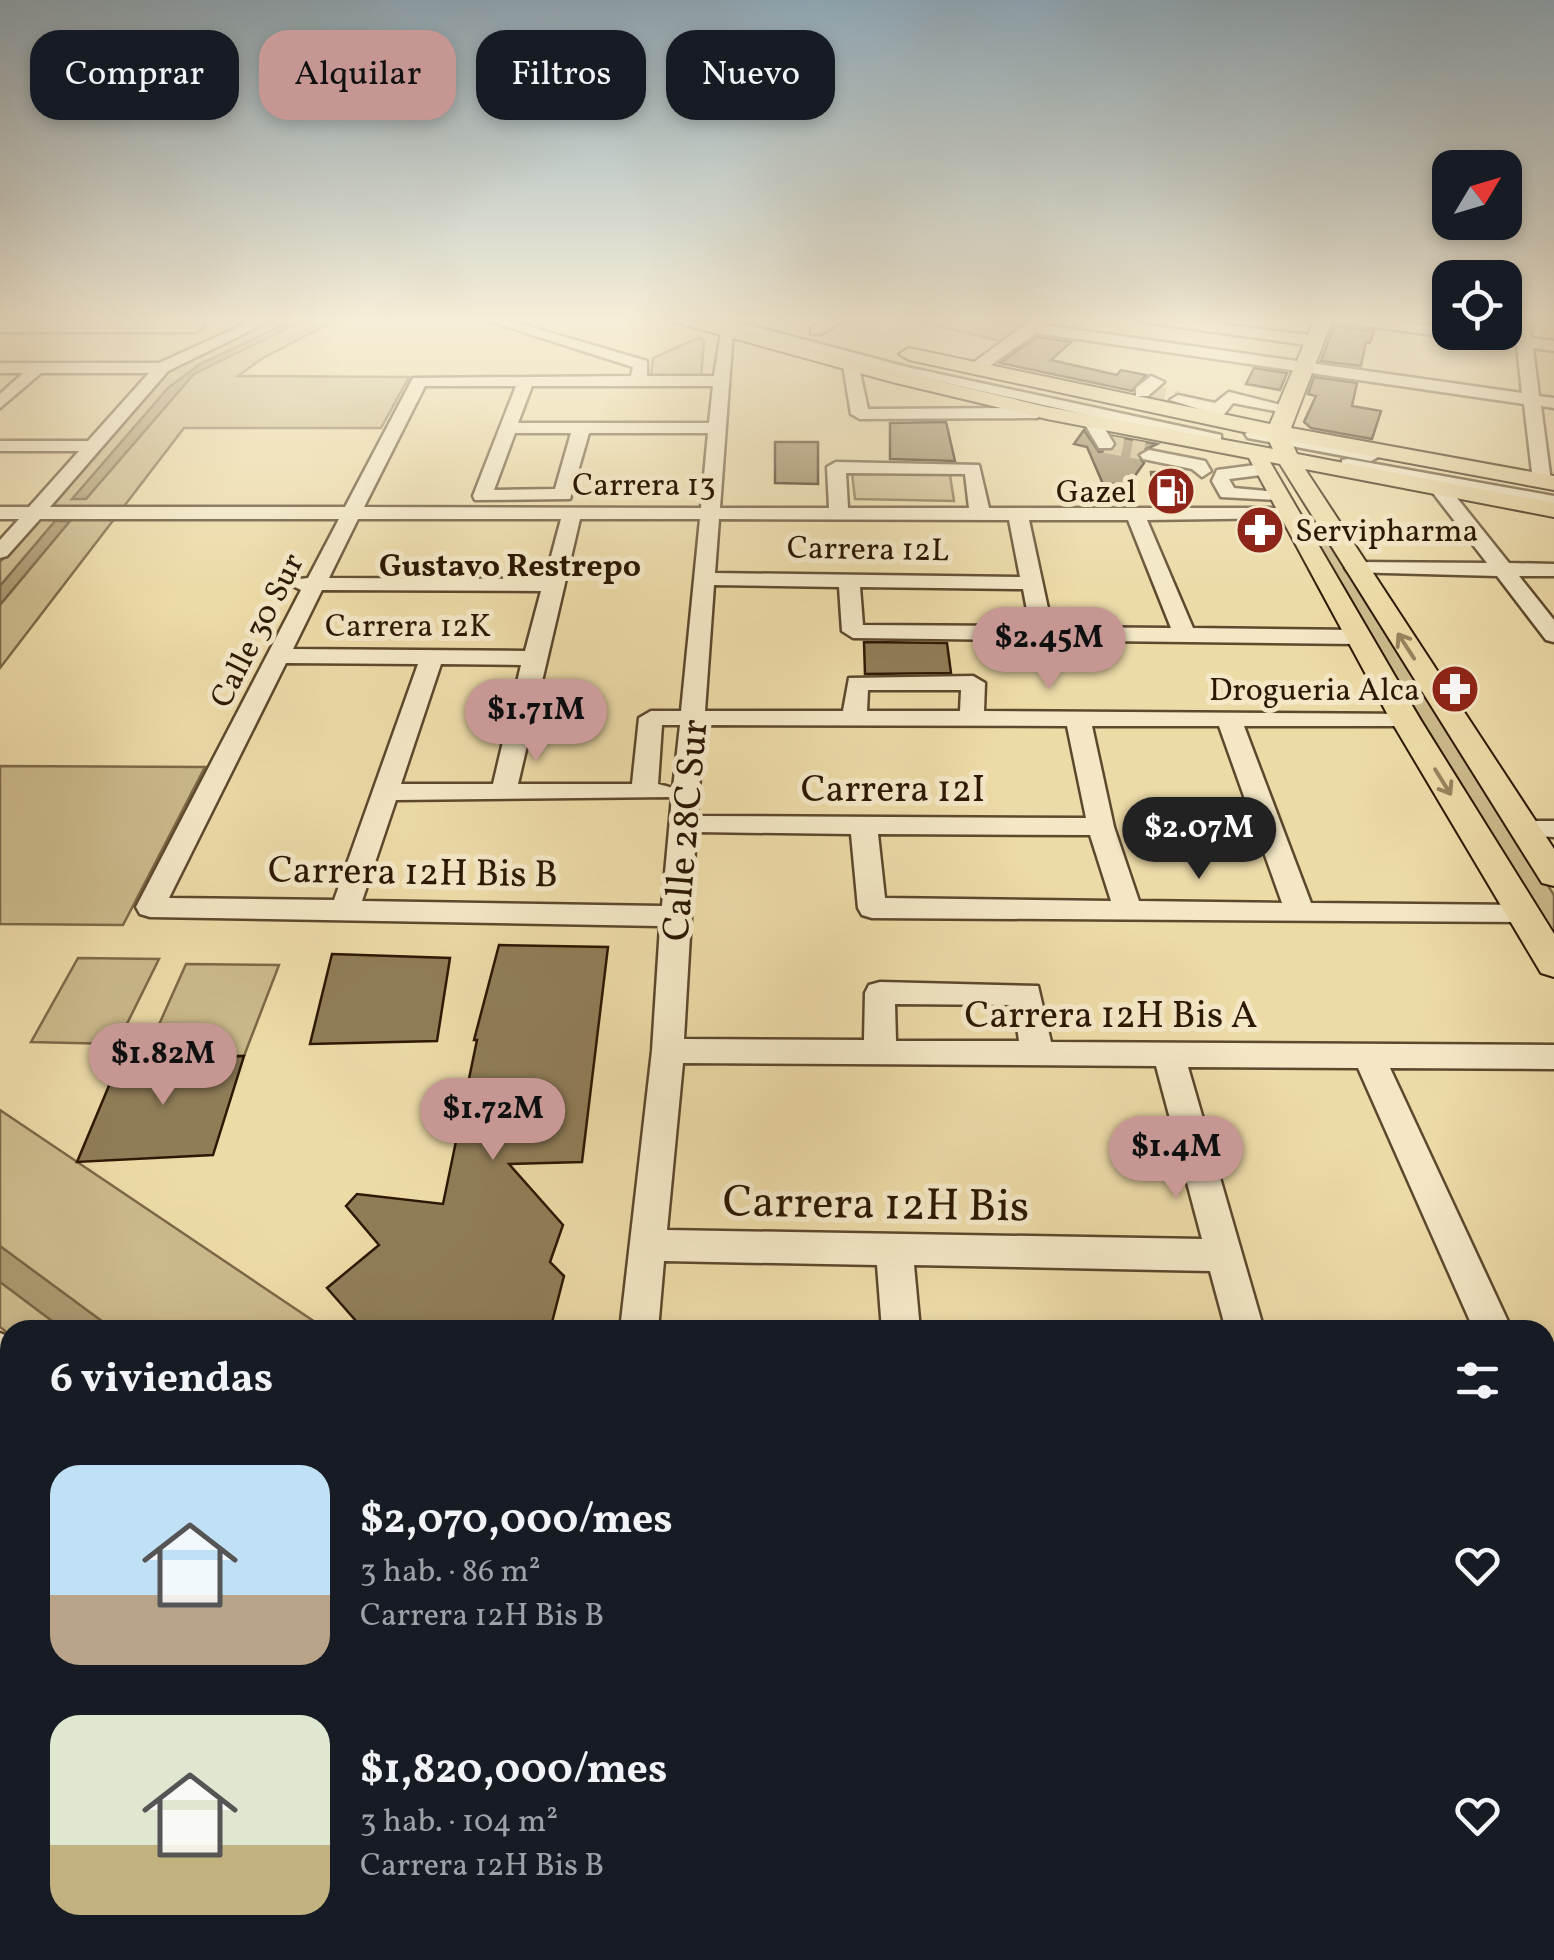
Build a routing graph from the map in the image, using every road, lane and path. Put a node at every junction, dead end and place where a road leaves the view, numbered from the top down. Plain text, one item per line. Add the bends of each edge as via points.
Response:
1 (126, 409) edge
2 (404, 409) edge
3 (516, 409) edge
4 (720, 409) edge
5 (859, 409) edge
6 (1033, 409) edge
7 (1065, 409) edge
8 (1097, 409) edge
9 (1222, 409) tunnel mouth
10 (1285, 409) edge
11 (1532, 409) edge
12 (1048, 413) junction
13 (1093, 423) junction
14 (510, 428) junction
15 (718, 428) junction
16 (581, 429) junction
17 (1164, 437) junction
18 (1105, 444) dead end
19 (0, 446) edge
20 (94, 446) junction
21 (1274, 460) junction
22 (1217, 482) junction
23 (1550, 484) edge
24 (1440, 489) junction
25 (1554, 502) edge
26 (1554, 510) edge
27 (0, 513) edge
28 (35, 513) junction
29 (352, 513) junction
30 (572, 514) junction
31 (711, 514) junction
32 (838, 514) junction
33 (980, 514) junction
34 (1018, 514) junction
35 (1136, 514) junction
36 (1224, 514) junction
37 (0, 552) edge
38 (1355, 568) junction
39 (1503, 570) junction
40 (1554, 570) edge
41 (706, 579) junction
42 (849, 580) junction
43 (1030, 583) junction
44 (308, 584) junction
45 (555, 586) junction
46 (1042, 633) junction
47 (1185, 635) junction
48 (1554, 635) edge
49 (1358, 638) junction
50 (279, 656) junction
51 (432, 657) junction
52 (537, 658) junction
53 (694, 718) junction
54 (855, 718) junction
55 (972, 719) junction
56 (1078, 719) junction
57 (1229, 719) junction
58 (1405, 720) junction
59 (386, 792) junction
60 (504, 792) junction
61 (644, 792) junction
62 (685, 808) junction
63 (864, 826) junction
64 (1102, 827) junction
65 (1539, 829) edge
66 (1554, 875) edge
67 (150, 907) joint
68 (345, 910) junction
69 (1128, 910) junction
70 (1300, 912) junction
71 (1525, 915) junction
72 (675, 916) junction
73 (1554, 964) edge
74 (668, 1051) junction
75 (880, 1052) junction
76 (1037, 1053) junction
77 (1169, 1054) junction
78 (1369, 1056) junction
79 (1554, 1057) edge
80 (647, 1246) junction
81 (894, 1250) junction
82 (1224, 1254) junction
83 (641, 1320) edge
84 (901, 1320) edge
85 (1242, 1320) edge
86 (1488, 1320) edge

1 - 20 street
2 - 29 street, Calle 30 Sur
3 - 14 street
4 - 15 street, Calle 28C Sur
5 - 12 street
6 - 12 main road
7 - 21 street
8 - 21 street
9 - 21 main road
10 - 21 main road
11 - 23 street
12 - 13 main road
13 - 17 main road
13 - 18 street
14 - 16 street
14 - 16 street via 482,496 562,495
15 - 16 street
15 - 31 street, Calle 28C Sur
17 - 21 main road
17 - 22 street via 1147,453 1198,465
19 - 20 street
20 - 28 street
21 - 22 street
21 - 22 street
21 - 23 main road
21 - 24 main road
21 - 25 street
21 - 36 street, Carrera 13
21 - 38 main road
21 - 49 main road
22 - 36 street
24 - 26 main road
24 - 39 street
27 - 28 street, Carrera 13
28 - 29 street, Carrera 13
28 - 37 street
29 - 30 street, Carrera 13
29 - 44 street, Calle 30 Sur
30 - 31 street, Carrera 13
30 - 45 street
31 - 32 street, Carrera 13
31 - 41 street, Calle 28C Sur
32 - 33 street, Carrera 13
32 - 33 street via 836,468 974,468
33 - 34 street, Carrera 13
34 - 35 street, Carrera 13
34 - 43 street
35 - 36 street, Carrera 13
35 - 47 street
38 - 39 street
65 -> 38 main road
39 - 40 street
39 - 48 street
41 - 42 street, Carrera 12L
41 - 53 street, Calle 28C Sur
42 - 43 street, Carrera 12L
42 - 46 street via 853,631
43 - 46 street
44 - 45 street
44 - 50 street, Calle 30 Sur
45 - 52 street
46 - 47 street
47 - 49 street
49 - 58 main road
50 - 51 street, Carrera 12K
50 - 67 street, Calle 30 Sur via 240,715
51 - 52 street, Carrera 12K
51 - 59 street
52 - 60 street
53 - 54 street
53 - 61 street via 651,718
53 - 62 street, Calle 28C Sur
54 - 55 street
54 - 55 street via 857,683 973,684
55 - 56 street
56 - 57 street
56 - 64 street
57 - 58 street
57 - 70 street
58 -> 71 main road
59 - 60 street, Carrera 12I
59 - 68 street
60 - 61 street, Carrera 12I
61 - 62 street, Carrera 12I
62 - 63 street, Carrera 12I
62 - 72 street, Calle 28C Sur
63 - 64 street, Carrera 12I
63 - 69 street via 872,908
64 - 69 street
65 - 66 main road
67 - 68 street, Carrera 12H Bis B
68 - 72 street, Carrera 12H Bis B
69 - 70 street
70 - 71 street
71 - 73 main road
72 - 74 street, Calle 28C Sur
74 - 75 street, Carrera 12H Bis A
74 - 80 street, Calle 28C Sur
75 - 76 street, Carrera 12H Bis A
75 - 76 street via 880,993 1027,994
76 - 77 street, Carrera 12H Bis A
77 - 78 street, Carrera 12H Bis A
77 - 82 street
78 - 79 street, Carrera 12H Bis A
78 - 86 street
80 - 81 street, Carrera 12H Bis
80 - 83 street, Calle 28C Sur
81 - 82 street, Carrera 12H Bis
81 - 84 street
82 - 85 street

